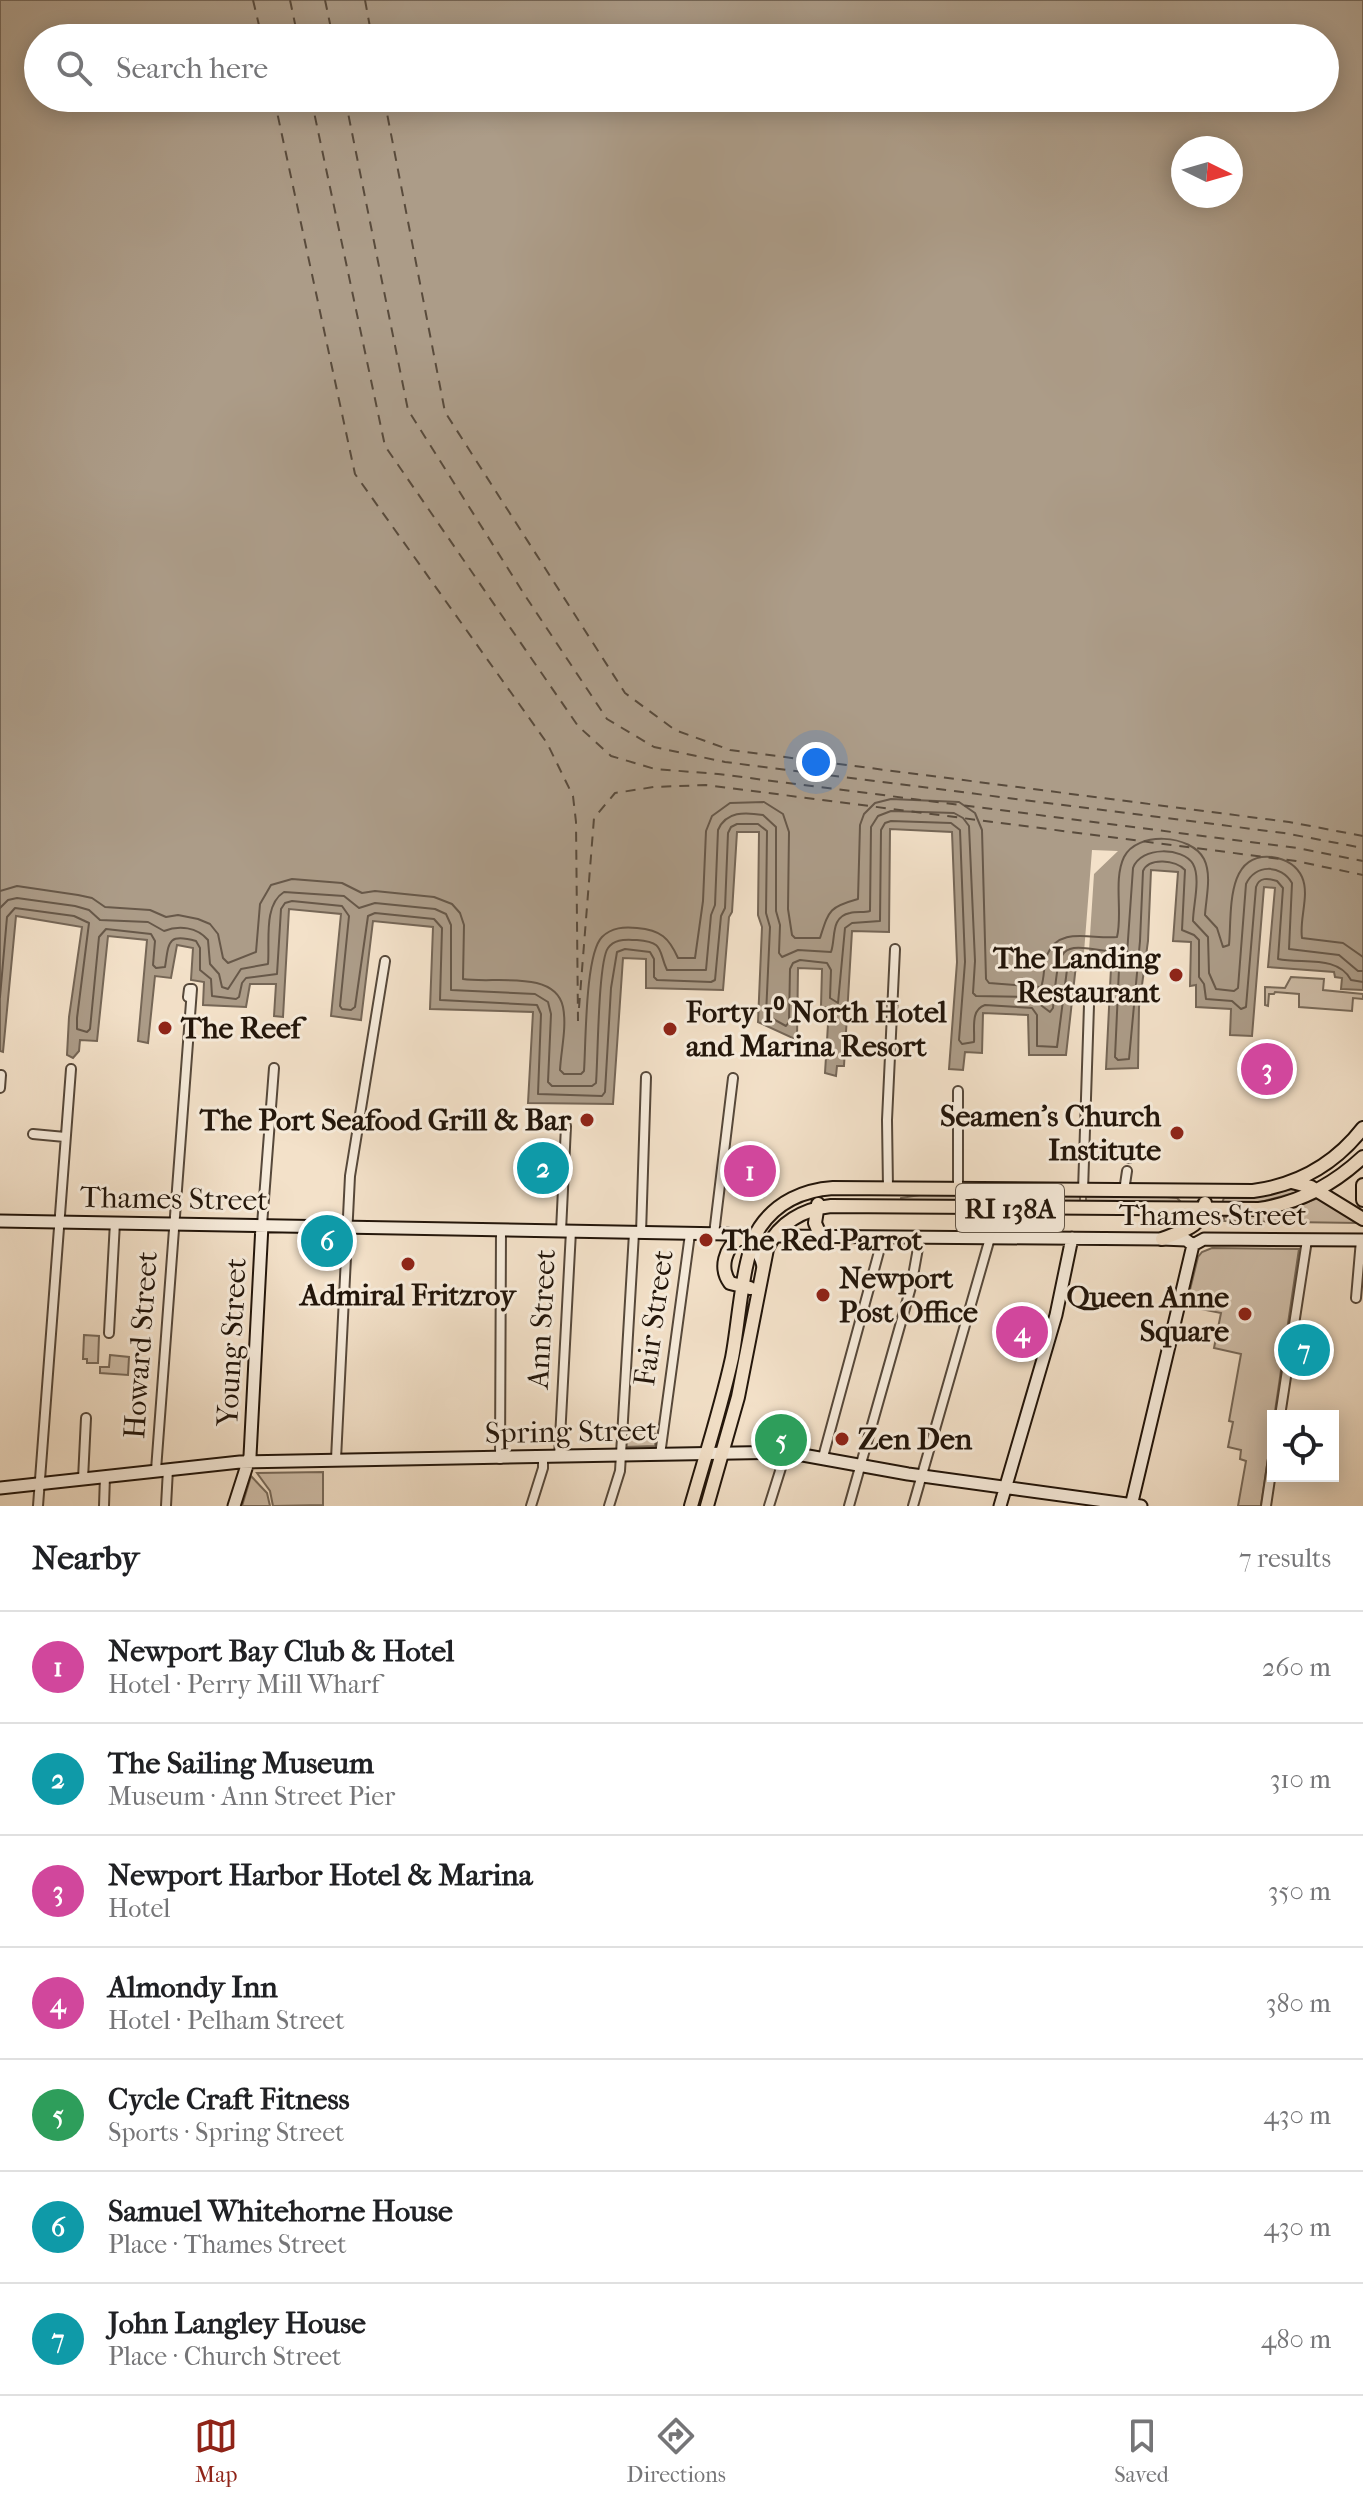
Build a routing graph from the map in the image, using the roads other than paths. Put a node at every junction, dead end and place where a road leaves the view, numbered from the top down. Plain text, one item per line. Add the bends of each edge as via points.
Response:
1 (895, 949) dead end
2 (385, 961) dead end
3 (191, 996) dead end
4 (1089, 1005) dead end
5 (274, 1068) dead end
6 (71, 1069) dead end
7 (1, 1075) edge
8 (646, 1077) dead end
9 (733, 1078) dead end
10 (0, 1088) edge
11 (958, 1091) dead end
12 (566, 1126) dead end
13 (1363, 1128) edge
14 (33, 1134) dead end
15 (65, 1137) junction
16 (1363, 1157) edge
17 (1127, 1171) dead end
18 (1291, 1182) junction
19 (1363, 1185) edge
20 (829, 1188) junction
21 (888, 1188) junction
22 (958, 1189) junction
23 (1083, 1191) junction
24 (1124, 1191) junction
25 (1318, 1191) junction
26 (1205, 1192) junction
27 (1363, 1200) edge
28 (817, 1209) junction
29 (1204, 1210) junction
30 (1363, 1219) edge
31 (0, 1221) edge
32 (58, 1221) junction
33 (115, 1222) junction
34 (174, 1224) junction
35 (262, 1225) junction
36 (347, 1226) junction
37 (501, 1230) junction
38 (566, 1231) junction
39 (638, 1233) junction
40 (690, 1234) junction
41 (714, 1234) junction
42 (774, 1236) junction
43 (821, 1237) junction
44 (883, 1237) junction
45 (920, 1237) junction
46 (990, 1238) junction
47 (1072, 1238) junction
48 (1162, 1239) junction
49 (1307, 1240) junction
50 (1362, 1240) edge
51 (746, 1242) junction
52 (1193, 1245) junction
53 (763, 1266) junction
54 (744, 1287) junction
55 (759, 1289) junction
56 (1356, 1298) dead end
57 (109, 1333) dead end
58 (1281, 1410) edge
59 (86, 1418) dead end
60 (786, 1452) junction
61 (706, 1454) junction
62 (722, 1454) junction
63 (660, 1455) junction
64 (621, 1456) junction
65 (559, 1457) junction
66 (823, 1457) junction
67 (543, 1458) junction
68 (336, 1459) junction
69 (500, 1459) junction
70 (248, 1462) junction
71 (862, 1465) junction
72 (162, 1470) junction
73 (105, 1476) junction
74 (922, 1476) junction
75 (83, 1479) junction
76 (1270, 1482) edge
77 (40, 1483) junction
78 (0, 1488) edge
79 (1006, 1488) junction
80 (38, 1506) edge
81 (104, 1506) edge
82 (166, 1506) edge
83 (234, 1506) edge
84 (531, 1506) edge
85 (609, 1506) edge
86 (691, 1506) edge
87 (707, 1506) edge
88 (769, 1506) edge
89 (849, 1506) edge
90 (913, 1506) edge
91 (1000, 1506) edge
92 (1135, 1506) edge
93 (1266, 1506) edge

1 - 21 street
2 - 36 street via 350,1176
3 - 34 street, Howard Street
4 - 23 street
5 - 35 street
6 - 15 street
7 - 10 street
8 - 39 street
9 - 41 street
11 - 22 street
12 - 38 street, Ann Street
13 - 18 main road, RI 138A via 1332,1160
14 - 15 street
15 - 32 street
16 - 25 main road, RI 138A
17 - 24 street
18 - 25 main road
18 - 26 main road, RI 138A via 1253,1191
19 - 27 main road
20 - 21 main road, RI 138A
20 - 28 main road
20 - 51 main road, RI 138A via 779,1207
21 - 22 main road, RI 138A
22 - 23 main road, RI 138A
23 - 24 main road, RI 138A
24 - 26 main road, RI 138A
25 - 29 main road, RI 138A via 1268,1208
25 - 30 main road
26 - 29 main road
28 - 29 main road, RI 138A
28 - 42 main road, RI 138A via 792,1219
28 - 43 main road
29 - 48 main road via 1196,1224
31 - 32 main road, Thames Street
32 - 33 main road, Thames Street
32 - 77 street
33 - 34 main road, Thames Street
33 - 57 street
34 - 35 main road, Thames Street
34 - 72 street, Howard Street
35 - 36 main road, Thames Street
35 - 70 main road, Young Street
36 - 37 main road, Thames Street
36 - 68 street
37 - 38 main road, Thames Street
37 - 69 street
38 - 39 main road, Thames Street
38 - 65 street, Ann Street
39 - 40 main road, Thames Street
39 - 64 street
40 - 41 main road, Thames Street
40 - 63 street, Fair Street
41 - 51 main road, Thames Street
42 - 43 main road, Thames Street
42 - 53 main road
43 - 44 main road, Thames Street
44 - 45 main road, Thames Street
44 - 66 street
45 - 46 main road, Thames Street
45 - 71 street
46 - 47 main road, Thames Street
46 - 74 street
47 - 48 main road, Thames Street
47 - 79 main road via 1056,1315
48 - 52 main road, Thames Street
49 - 50 main road, Thames Street
49 - 52 main road, Thames Street via 1202,1239
49 - 58 street
50 - 56 street
51 - 53 main road
51 - 54 main road, RI 138A
51 - 54 main road via 728,1251 724,1271 730,1283
52 - 92 main road
53 - 55 main road
54 - 55 main road
54 - 61 main road, RI 138A
55 - 62 main road
59 - 75 street
60 - 62 main road, Spring Street
60 - 66 main road, Spring Street
60 - 88 street
61 - 62 main road, Spring Street
61 - 63 main road, Spring Street
61 - 86 main road, RI 138A
62 - 87 main road
63 - 64 main road, Spring Street
64 - 65 main road, Spring Street
64 - 85 street
65 - 67 main road, Spring Street
66 - 71 main road, Spring Street
67 - 69 main road, Spring Street
67 - 84 street
68 - 69 main road, Spring Street via 470,1453
68 - 70 main road, Spring Street
70 - 72 main road, Spring Street
70 - 83 main road, Young Street
71 - 74 main road, Spring Street
71 - 89 street
72 - 73 main road, Spring Street
72 - 82 street, Howard Street
73 - 75 main road, Spring Street
73 - 81 street
74 - 79 main road, Spring Street
74 - 90 street
75 - 77 main road, Spring Street
76 - 93 street
77 - 78 main road, Spring Street
77 - 80 street
79 - 91 main road
79 - 92 main road, Spring Street

